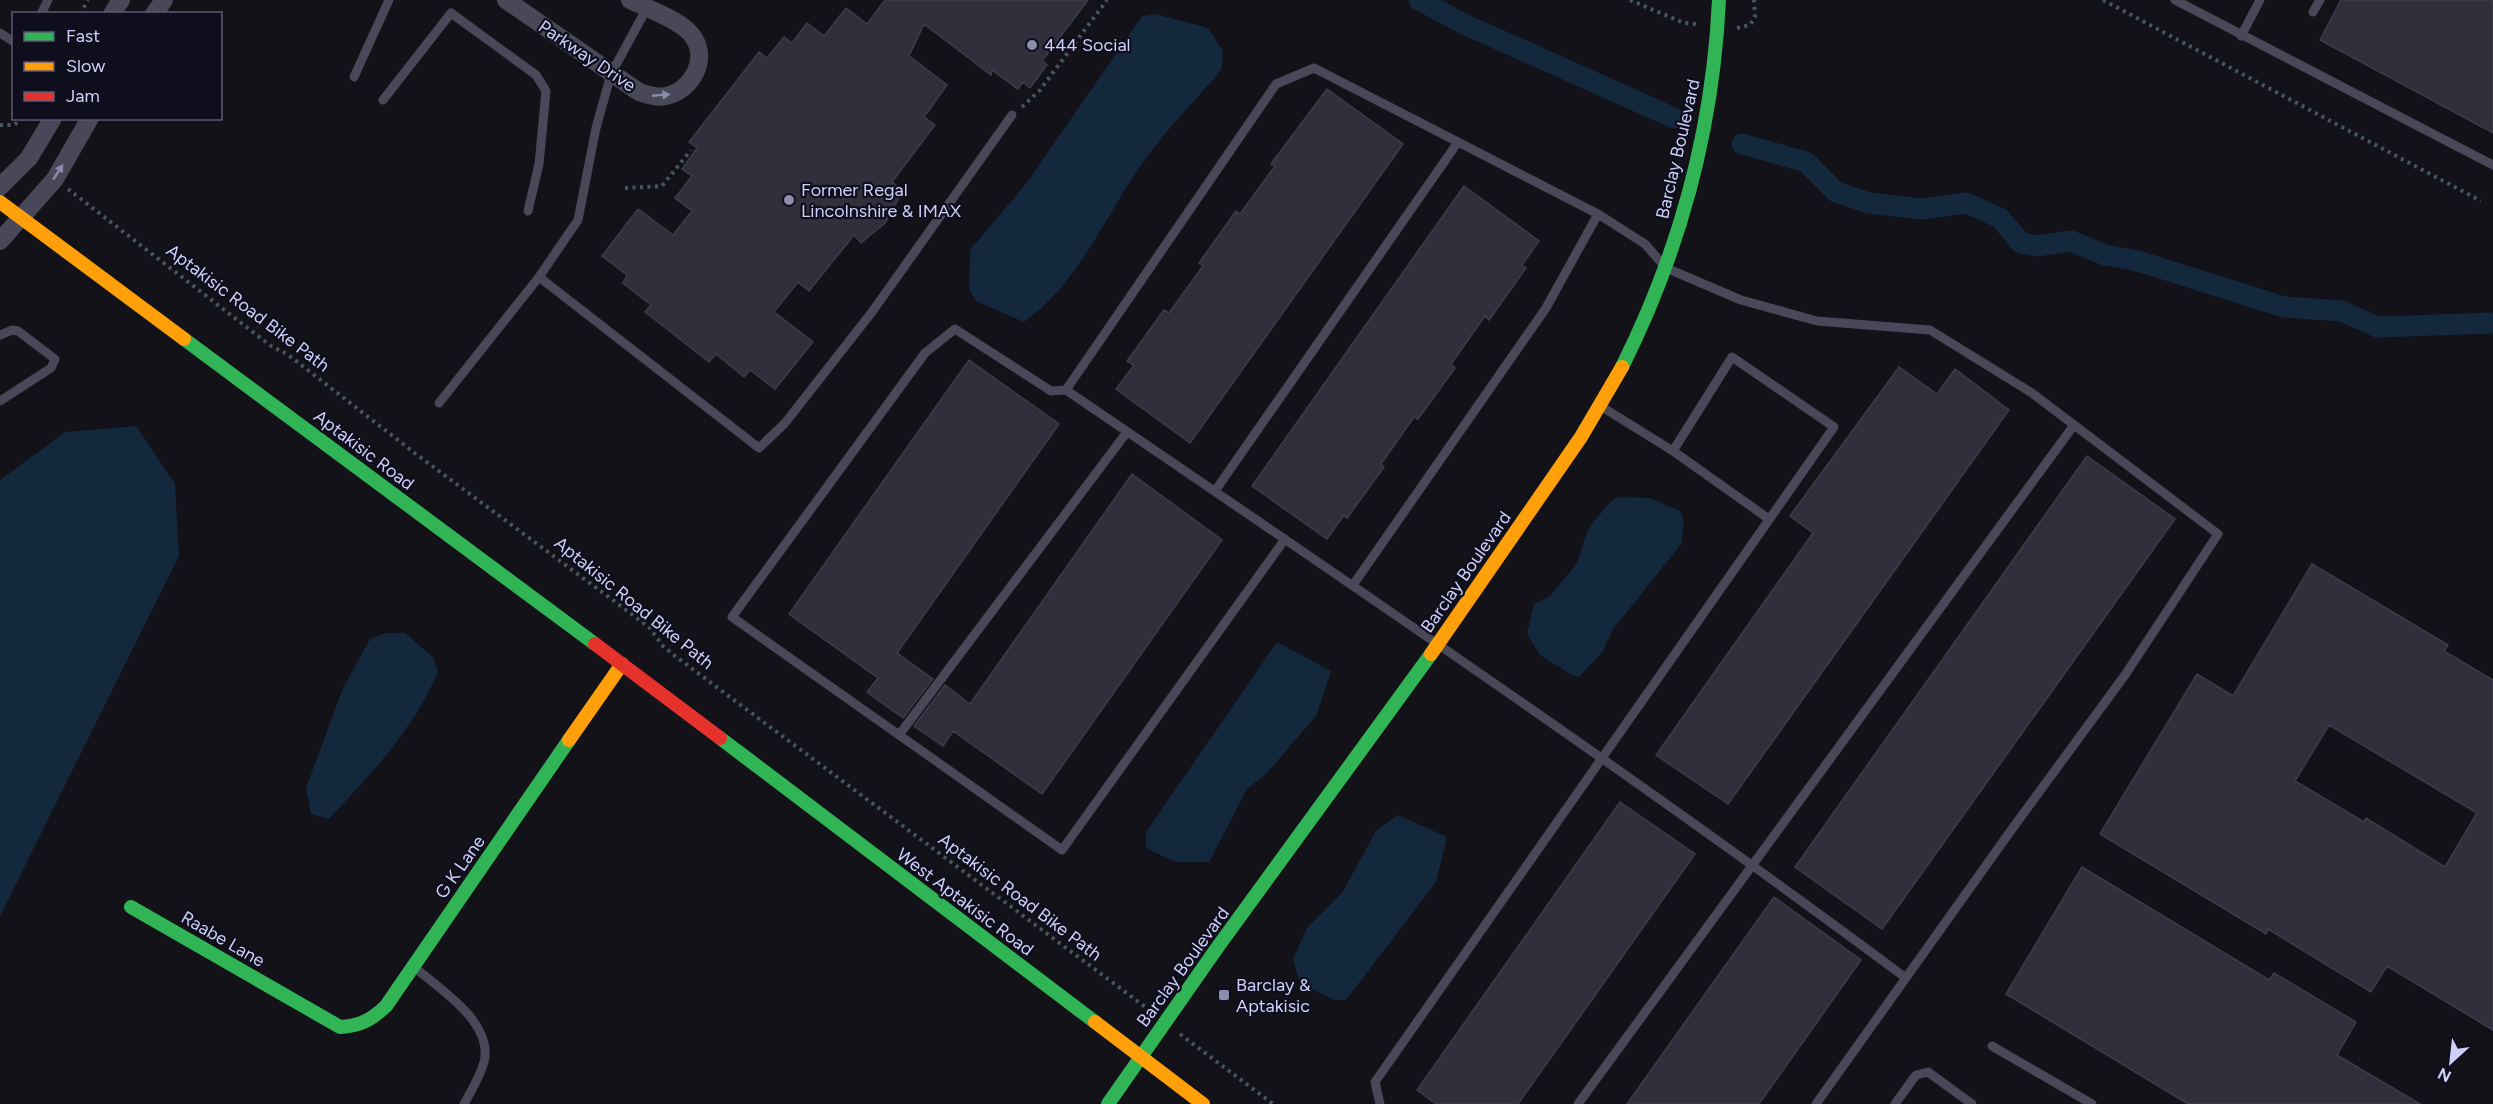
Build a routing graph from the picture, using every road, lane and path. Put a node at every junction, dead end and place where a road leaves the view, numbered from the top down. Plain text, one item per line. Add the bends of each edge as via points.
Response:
1 (390, 0) edge
2 (506, 0) edge
3 (630, 0) edge
4 (1107, 0) edge
5 (1630, 0) edge
6 (1719, 0) edge
7 (1754, 0) edge
8 (2103, 0) edge
9 (2175, 0) edge
10 (2260, 0) edge
11 (2320, 0) edge
12 (649, 4) edge
13 (2313, 12) dead end
14 (1702, 25) dead end
15 (1740, 28) dead end
16 (2241, 36) junction
17 (611, 74) junction
18 (354, 77) dead end
19 (383, 100) dead end
20 (1012, 115) joint
21 (21, 120) edge
22 (52, 120) edge
23 (89, 120) edge
24 (0, 125) edge
25 (1458, 142) junction
26 (691, 150) dead end
27 (2493, 165) edge
28 (0, 187) edge
29 (625, 188) dead end
30 (77, 196) dead end
31 (2481, 201) dead end
32 (0, 202) edge
33 (528, 211) dead end
34 (1598, 214) junction
35 (22, 218) junction
36 (0, 241) edge
37 (1666, 267) junction
38 (539, 277) junction
39 (0, 335) edge
40 (1066, 390) junction
41 (0, 401) edge
42 (439, 403) dead end
43 (1600, 406) junction
44 (2074, 425) junction
45 (1127, 432) junction
46 (1672, 451) junction
47 (1215, 491) junction
48 (1769, 519) junction
49 (1285, 539) junction
50 (1353, 585) junction
51 (1439, 643) junction
52 (622, 664) junction
53 (706, 729) joint
54 (899, 735) junction
55 (1600, 758) junction
56 (1753, 864) junction
57 (131, 907) dead end
58 (413, 966) junction
59 (1906, 978) junction
60 (297, 1002) joint
61 (1147, 1008) dead end
62 (1992, 1046) dead end
63 (1199, 1048) dead end
64 (1140, 1056) junction
65 (464, 1104) edge
66 (1108, 1104) edge
67 (1203, 1104) edge
68 (1273, 1104) edge
69 (1380, 1104) edge
70 (1578, 1104) edge
71 (1816, 1104) edge
72 (1895, 1104) edge
73 (1972, 1104) edge
74 (2092, 1104) edge

1 - 18 lane
2 - 17 street, Parkway Drive
3 - 12 street, Parkway Drive
4 - 20 path via 1040,90
5 - 14 path via 1684,23
6 - 37 street, Barclay Boulevard via 1719,39 1706,120 1687,204
7 - 15 path via 1755,16 1750,25
8 - 31 path
9 - 16 lane
10 - 16 lane
11 - 13 lane
12 - 17 lane
17 -> 12 street, Parkway Drive via 639,92 665,96 678,92 696,73 698,46 691,33
16 - 27 lane
17 - 38 lane via 578,220
19 - 33 lane via 451,13 536,75 546,92 539,164
20 - 38 lane via 872,312 785,423 759,448
21 - 24 path via 14,126
22 - 28 street via 29,158
35 -> 23 street via 55,179
25 - 34 lane
25 - 40 lane via 1314,68 1276,84
25 - 47 lane
26 - 29 path via 662,186
30 - 61 path, Aptakisic Road Bike Path via 271,346 287,354 649,627 675,656
32 - 35 street, Aptakisic Road
34 - 37 lane via 1645,244
34 - 50 lane via 1546,308
35 - 36 street
35 - 52 street, Aptakisic Road
37 - 43 street, Barclay Boulevard via 1618,377
37 - 44 lane via 1742,300 1817,321 1930,330 2031,393
38 - 42 lane
39 - 41 lane via 18,332 55,359 51,368
40 - 45 lane
40 - 54 lane via 1051,392 955,329 925,353 732,617
43 - 46 lane
43 - 51 street, Barclay Boulevard
44 - 56 lane
44 - 59 lane via 2218,534 2125,675
45 - 47 lane
45 - 54 lane
46 - 48 lane
46 - 48 lane via 1732,357 1834,427
47 - 49 lane
48 - 55 lane
49 - 50 lane
49 - 54 lane via 1062,850
50 - 51 lane
51 - 55 lane
51 - 64 street, Barclay Boulevard
52 - 53 street, Aptakisic Road
52 - 58 street, G K Lane
53 - 64 street, West Aptakisic Road
55 - 56 lane
55 - 69 lane via 1375,1082
56 - 59 lane
56 - 70 lane
57 - 60 street, Raabe Lane
58 - 60 street, G K Lane via 386,1006 370,1022 357,1027 340,1027
58 - 65 lane via 459,1006 482,1033 484,1063
59 - 71 lane
62 - 74 lane
63 - 68 path
64 - 66 street, Barclay Boulevard
64 - 67 street, West Aptakisic Road
72 - 73 lane via 1916,1075 1928,1072

